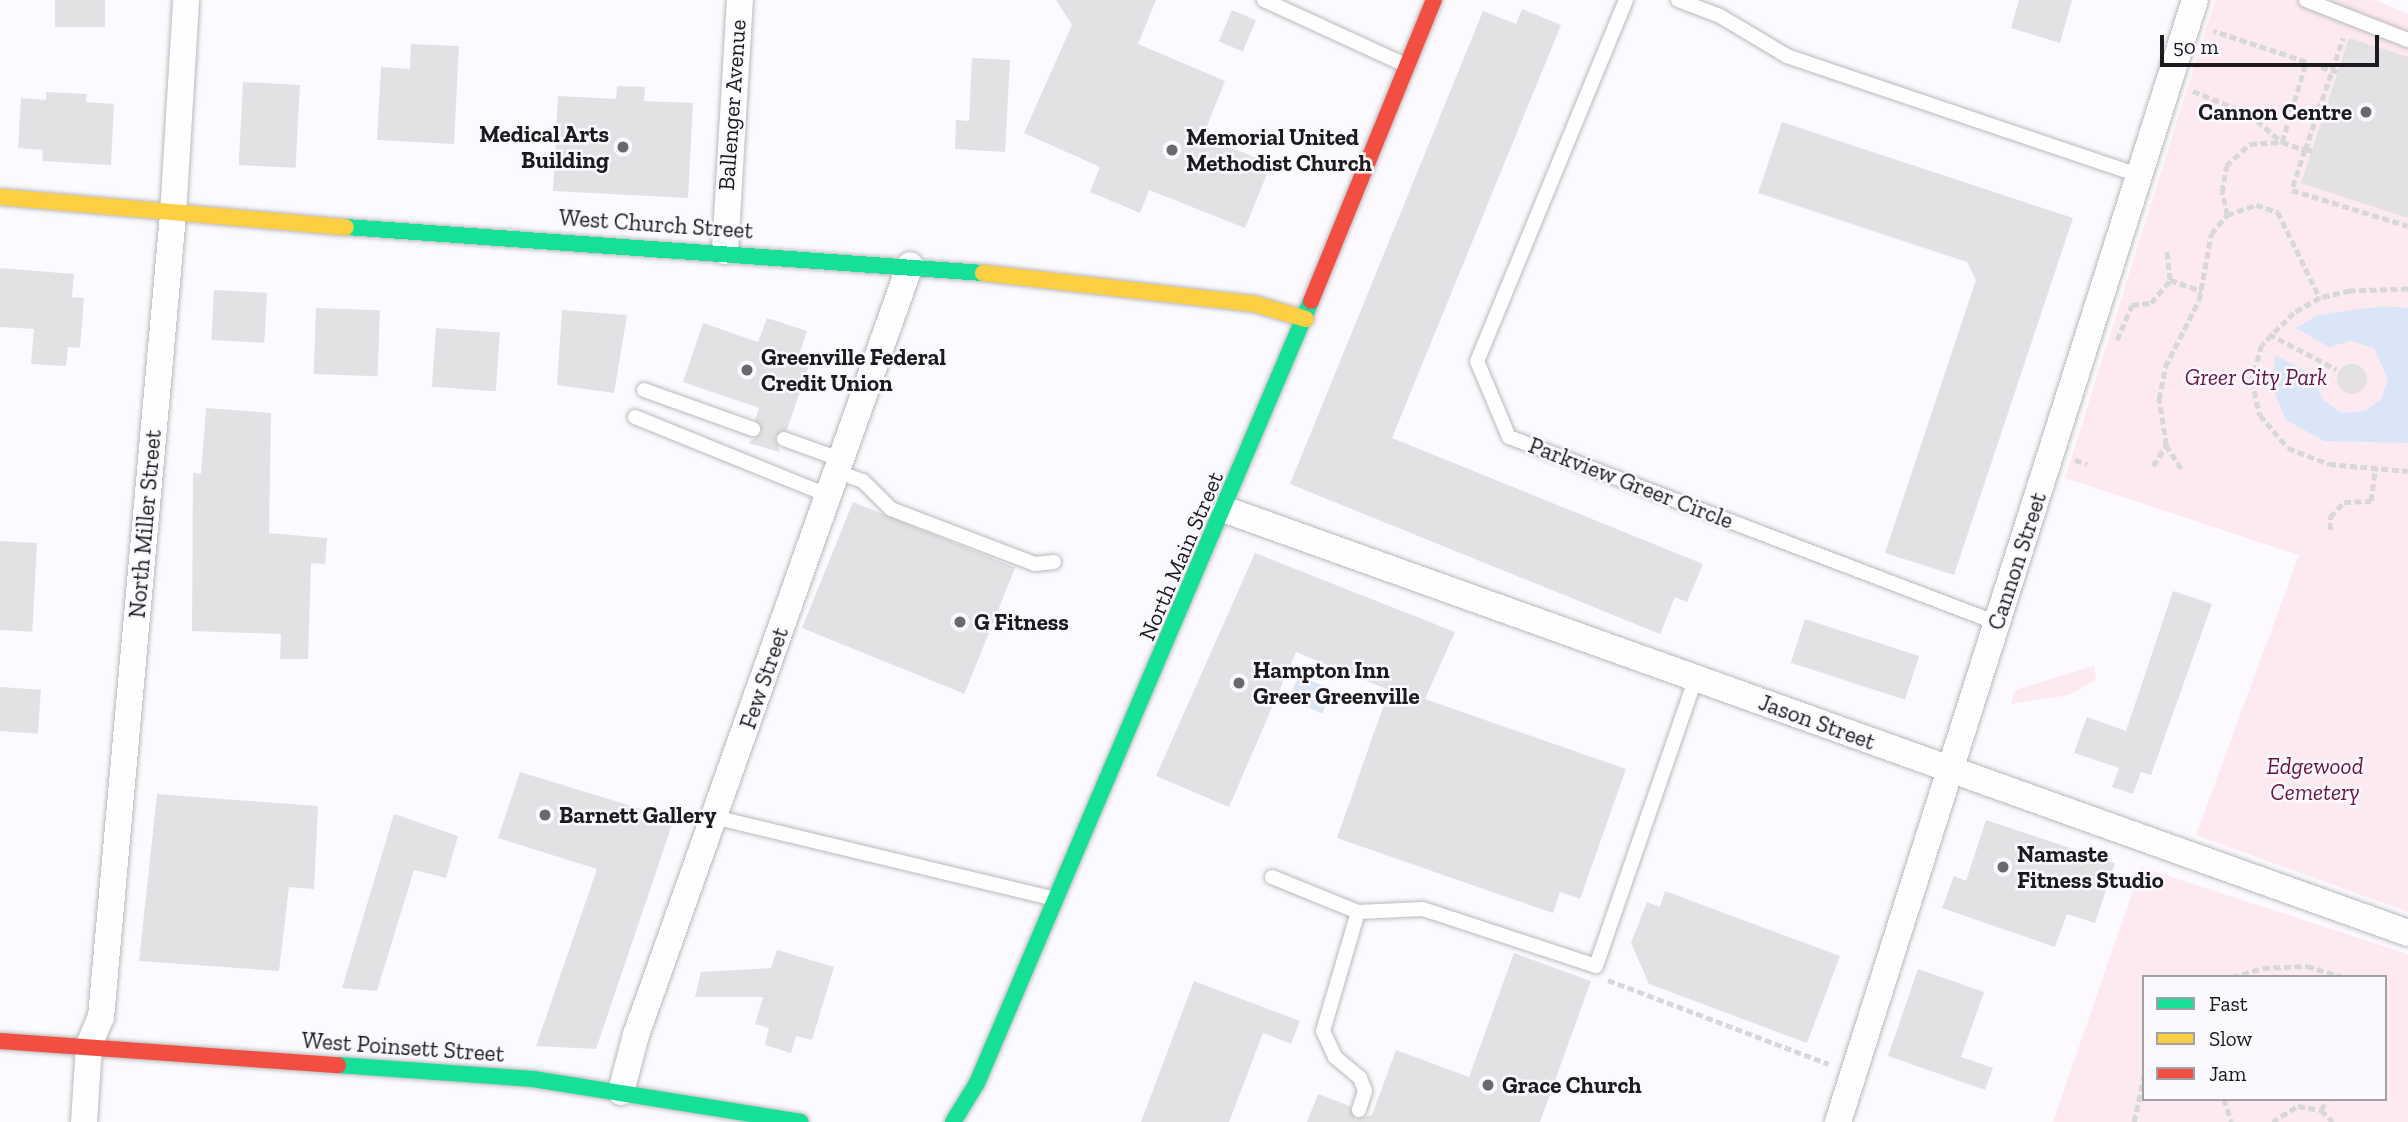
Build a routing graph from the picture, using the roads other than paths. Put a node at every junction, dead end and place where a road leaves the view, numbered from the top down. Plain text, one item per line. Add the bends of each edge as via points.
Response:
1 (186, 0) edge
2 (740, 0) edge
3 (1264, 0) edge
4 (1434, 0) edge
5 (1626, 0) edge
6 (1678, 0) edge
7 (2195, 0) edge
8 (2306, 0) edge
9 (2408, 40) edge
10 (1407, 65) junction
11 (2139, 175) junction
12 (0, 197) edge
13 (173, 215) junction
14 (725, 251) junction
15 (910, 265) junction
16 (1306, 319) junction
17 (644, 390) dead end
18 (635, 417) dead end
19 (753, 429) dead end
20 (784, 439) dead end
21 (834, 475) junction
22 (1226, 510) junction
23 (1054, 562) dead end
24 (1997, 623) junction
25 (1696, 678) junction
26 (1951, 770) junction
27 (714, 817) junction
28 (1272, 877) dead end
29 (1057, 900) junction
30 (1358, 912) junction
31 (2408, 933) edge
32 (0, 1041) edge
33 (89, 1045) junction
34 (621, 1092) junction
35 (1359, 1110) dead end
36 (84, 1122) edge
37 (801, 1122) edge
38 (953, 1122) edge
39 (1838, 1122) edge

1 - 13 street, North Miller Street
2 - 14 street, Ballenger Avenue
3 - 10 lane
4 - 10 main road, North Main Street
5 - 24 lane, Parkview Greer Circle via 1477,361 1509,437
6 - 11 lane via 1720,16 1787,56
7 - 11 street, Cannon Street
8 - 9 lane
10 - 16 main road, North Main Street
11 - 24 street, Cannon Street
12 - 13 main road, West Church Street
13 - 14 main road, West Church Street
13 - 33 street, North Miller Street via 101,1017
14 - 15 main road, West Church Street
15 - 16 main road, West Church Street via 1235,301
15 - 21 street, Few Street
16 - 22 main road, North Main Street
17 - 19 lane
18 - 21 lane
20 - 21 lane
21 - 23 lane via 863,481 891,509 1035,564
21 - 27 street, Few Street
22 - 25 street, Jason Street
22 - 29 main road, North Main Street
24 - 26 street, Cannon Street
25 - 26 street, Jason Street
25 - 30 lane via 1596,967 1423,909
26 - 31 street, Jason Street
26 - 39 street, Cannon Street
27 - 29 lane
27 - 34 street, Few Street
28 - 30 lane
29 - 38 main road, North Main Street via 977,1083
30 - 35 lane via 1323,1031 1335,1057 1360,1078 1365,1091
32 - 33 main road, West Poinsett Street
33 - 34 main road, West Poinsett Street via 533,1079
33 - 36 street, North Miller Street
34 - 37 main road, West Poinsett Street

